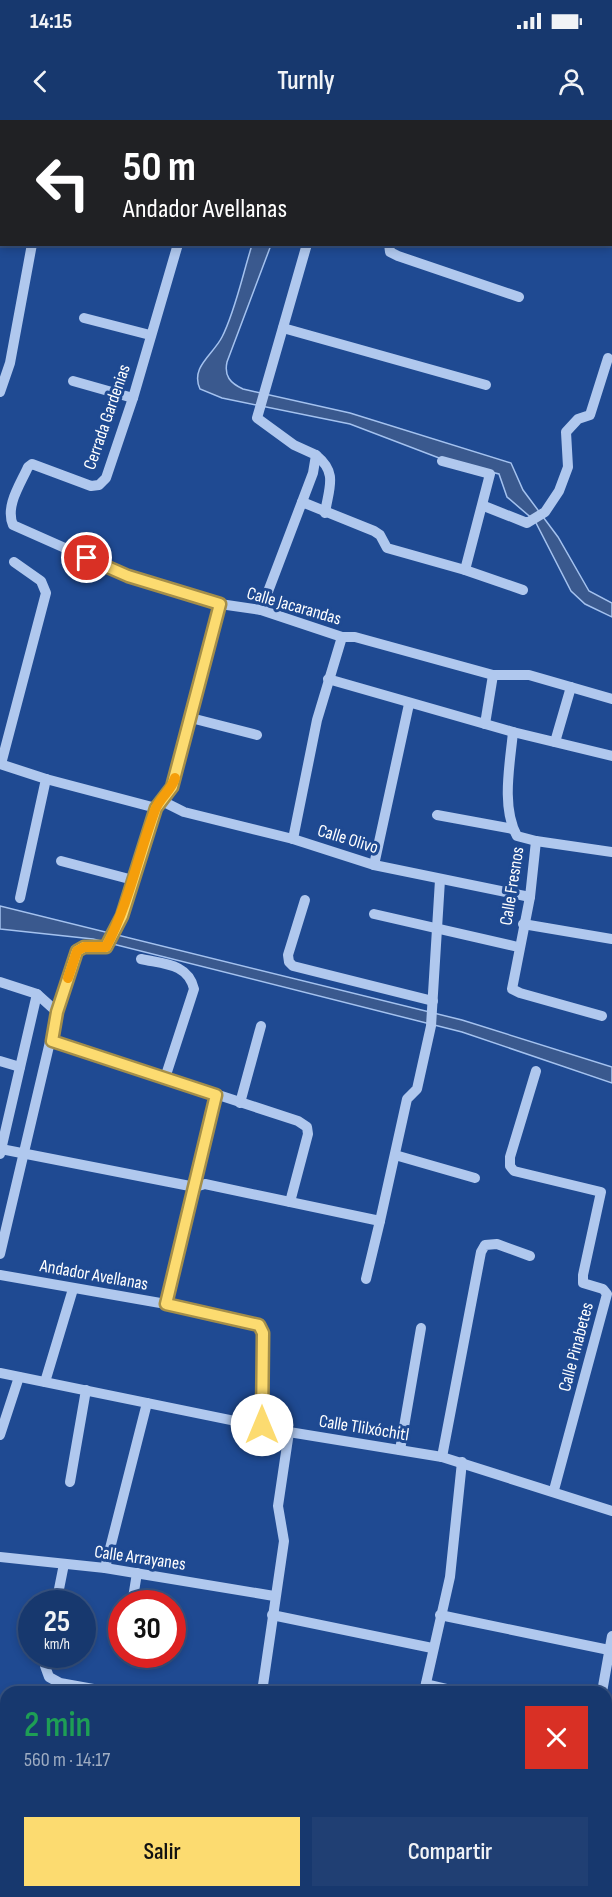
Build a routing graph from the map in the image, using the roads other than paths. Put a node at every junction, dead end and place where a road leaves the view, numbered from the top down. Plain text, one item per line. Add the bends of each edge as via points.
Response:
1 (32, 246) edge
2 (177, 246) edge
3 (306, 246) edge
4 (389, 246) edge
5 (519, 297) dead end
6 (84, 318) dead end
7 (283, 328) junction
8 (150, 335) junction
9 (608, 358) dead end
10 (73, 381) dead end
11 (486, 385) dead end
12 (0, 392) edge
13 (134, 398) junction
14 (316, 455) junction
15 (442, 461) dead end
16 (0, 501) edge
17 (302, 502) junction
18 (11, 505) junction
19 (484, 506) junction
20 (325, 513) junction
21 (14, 562) dead end
22 (465, 570) junction
23 (524, 590) dead end
24 (220, 604) junction
25 (261, 610) junction
26 (342, 637) junction
27 (493, 675) junction
28 (328, 679) junction
29 (571, 687) junction
30 (612, 699) edge
31 (409, 704) junction
32 (190, 718) junction
33 (485, 724) junction
34 (513, 732) junction
35 (257, 735) dead end
36 (555, 742) junction
37 (612, 756) edge
38 (1, 764) edge
39 (46, 779) junction
40 (158, 804) junction
41 (436, 815) dead end
42 (513, 829) junction
43 (293, 839) junction
44 (536, 841) junction
45 (612, 852) edge
46 (61, 861) dead end
47 (374, 865) junction
48 (133, 880) junction
49 (440, 880) junction
50 (530, 897) junction
51 (20, 898) dead end
52 (304, 900) dead end
53 (374, 914) dead end
54 (524, 924) junction
55 (435, 927) junction
56 (612, 939) edge
57 (518, 947) junction
58 (141, 958) dead end
59 (0, 982) edge
60 (37, 994) junction
61 (433, 1004) junction
62 (57, 1012) junction
63 (602, 1016) dead end
64 (261, 1026) dead end
65 (52, 1041) junction
66 (0, 1061) edge
67 (20, 1067) junction
68 (536, 1071) dead end
69 (165, 1078) junction
70 (216, 1095) junction
71 (240, 1102) junction
72 (5, 1108) edge
73 (1, 1152) edge
74 (25, 1154) junction
75 (395, 1155) junction
76 (474, 1178) dead end
77 (195, 1186) junction
78 (606, 1193) edge
79 (290, 1202) junction
80 (380, 1221) junction
81 (0, 1254) edge
82 (530, 1256) dead end
83 (0, 1275) edge
84 (366, 1279) dead end
85 (73, 1289) junction
86 (166, 1304) junction
87 (421, 1328) dead end
88 (0, 1373) edge
89 (19, 1377) junction
90 (45, 1382) junction
91 (86, 1390) junction
92 (147, 1403) junction
93 (262, 1425) junction
94 (289, 1432) junction
95 (0, 1435) edge
96 (400, 1450) junction
97 (442, 1457) junction
98 (462, 1462) junction
99 (70, 1482) dead end
100 (554, 1490) junction
101 (612, 1511) edge
102 (0, 1557) edge
103 (64, 1564) junction
104 (105, 1568) junction
105 (137, 1573) junction
106 (59, 1590) edge
107 (134, 1590) edge
108 (274, 1596) junction
109 (272, 1615) junction
110 (440, 1615) junction
111 (612, 1636) edge
112 (432, 1648) junction
113 (609, 1650) junction
114 (46, 1668) edge
115 (77, 1686) edge
116 (263, 1686) edge
117 (425, 1686) edge
118 (603, 1686) edge

1 - 12 street via 10,363
2 - 8 street, Cerrada Gardenias
3 - 7 street
4 - 5 street via 390,252 398,256
6 - 8 street
7 - 11 street
7 - 14 street via 257,418 294,445
8 - 13 street, Cerrada Gardenias
9 - 19 street via 590,415 578,419 566,432 568,466 559,491 545,512 527,522
10 - 13 street
13 - 18 street, Cerrada Gardenias via 106,478 99,486 32,465
14 - 17 street
14 - 20 street via 328,465 331,475
15 - 19 street via 490,474
16 - 18 street
17 - 20 street
17 - 25 street
18 - 24 street, Calle Jacarandas via 9,516 14,525 26,531 128,576
19 - 22 street
20 - 22 street via 374,531 387,548
21 - 38 street via 41,581 46,593
22 - 23 street
24 - 25 street, Calle Jacarandas
24 - 32 street
25 - 26 street, Calle Jacarandas
26 - 27 street, Calle Jacarandas via 355,637
26 - 28 street
27 - 29 street, Calle Jacarandas via 529,675
27 - 33 street
28 - 31 street
28 - 43 street
29 - 30 street, Calle Jacarandas
29 - 36 street
31 - 33 street
31 - 47 street
32 - 35 street
32 - 40 street via 172,787
33 - 34 street
34 - 36 street
34 - 42 street, Calle Fresnos via 509,794
36 - 37 street
38 - 39 street, Calle Olivo
39 - 40 street, Calle Olivo
39 - 51 street
40 - 43 street, Calle Olivo
40 - 48 street
41 - 42 street
42 - 44 street, Calle Fresnos via 517,836
43 - 47 street, Calle Olivo
44 - 45 street
44 - 50 street, Calle Fresnos
46 - 48 street
47 - 49 street, Calle Olivo
48 - 62 street via 122,916 106,947 84,947 77,951
49 - 50 street, Calle Olivo
49 - 55 street
50 - 54 street, Calle Fresnos
52 - 61 street via 288,955 293,966
53 - 55 street
54 - 56 street
54 - 57 street, Calle Fresnos
55 - 57 street
55 - 61 street
57 - 63 street, Calle Fresnos via 512,988
58 - 69 street via 183,968 194,988
59 - 60 street
60 - 62 street
60 - 67 street
61 - 75 street via 417,1089 407,1099
62 - 65 street
64 - 71 street
65 - 69 street
65 - 74 street
66 - 67 street
67 - 72 street
68 - 78 street, Calle Pinabetes via 510,1166 514,1171
69 - 70 street
70 - 71 street
70 - 77 street
71 - 79 street via 307,1127
72 - 73 street
73 - 74 street
74 - 77 street
74 - 81 street
75 - 76 street
75 - 80 street
77 - 79 street via 205,1184
77 - 86 street
78 - 100 street, Calle Pinabetes via 583,1283 607,1294
79 - 80 street
80 - 84 street
82 - 97 street via 497,1244 485,1245 481,1252
83 - 85 street, Andador Avellanas
85 - 86 street, Andador Avellanas
85 - 90 street
86 - 93 street, Andador Avellanas via 259,1325 263,1333
87 - 96 street
88 - 89 street, Calle Tlilxóchitl
89 - 90 street, Calle Tlilxóchitl
89 - 95 street
90 - 91 street, Calle Tlilxóchitl
91 - 92 street, Calle Tlilxóchitl
91 - 99 street
92 - 93 street, Calle Tlilxóchitl
92 - 104 street
93 - 94 street, Calle Tlilxóchitl
94 - 96 street, Calle Tlilxóchitl
94 - 108 street via 278,1506 284,1541
96 - 97 street, Calle Tlilxóchitl
97 - 98 street, Calle Tlilxóchitl
98 - 100 street, Calle Tlilxóchitl
98 - 110 street via 450,1577
100 - 101 street, Calle Tlilxóchitl
102 - 103 street, Calle Arrayanes
103 - 104 street, Calle Arrayanes
103 - 106 street
104 - 105 street, Calle Arrayanes
105 - 107 street
105 - 108 street, Calle Arrayanes
108 - 109 street
109 - 112 street
109 - 116 street
110 - 112 street
110 - 113 street
111 - 113 street
112 - 117 street
113 - 118 street
114 - 115 street via 49,1677

